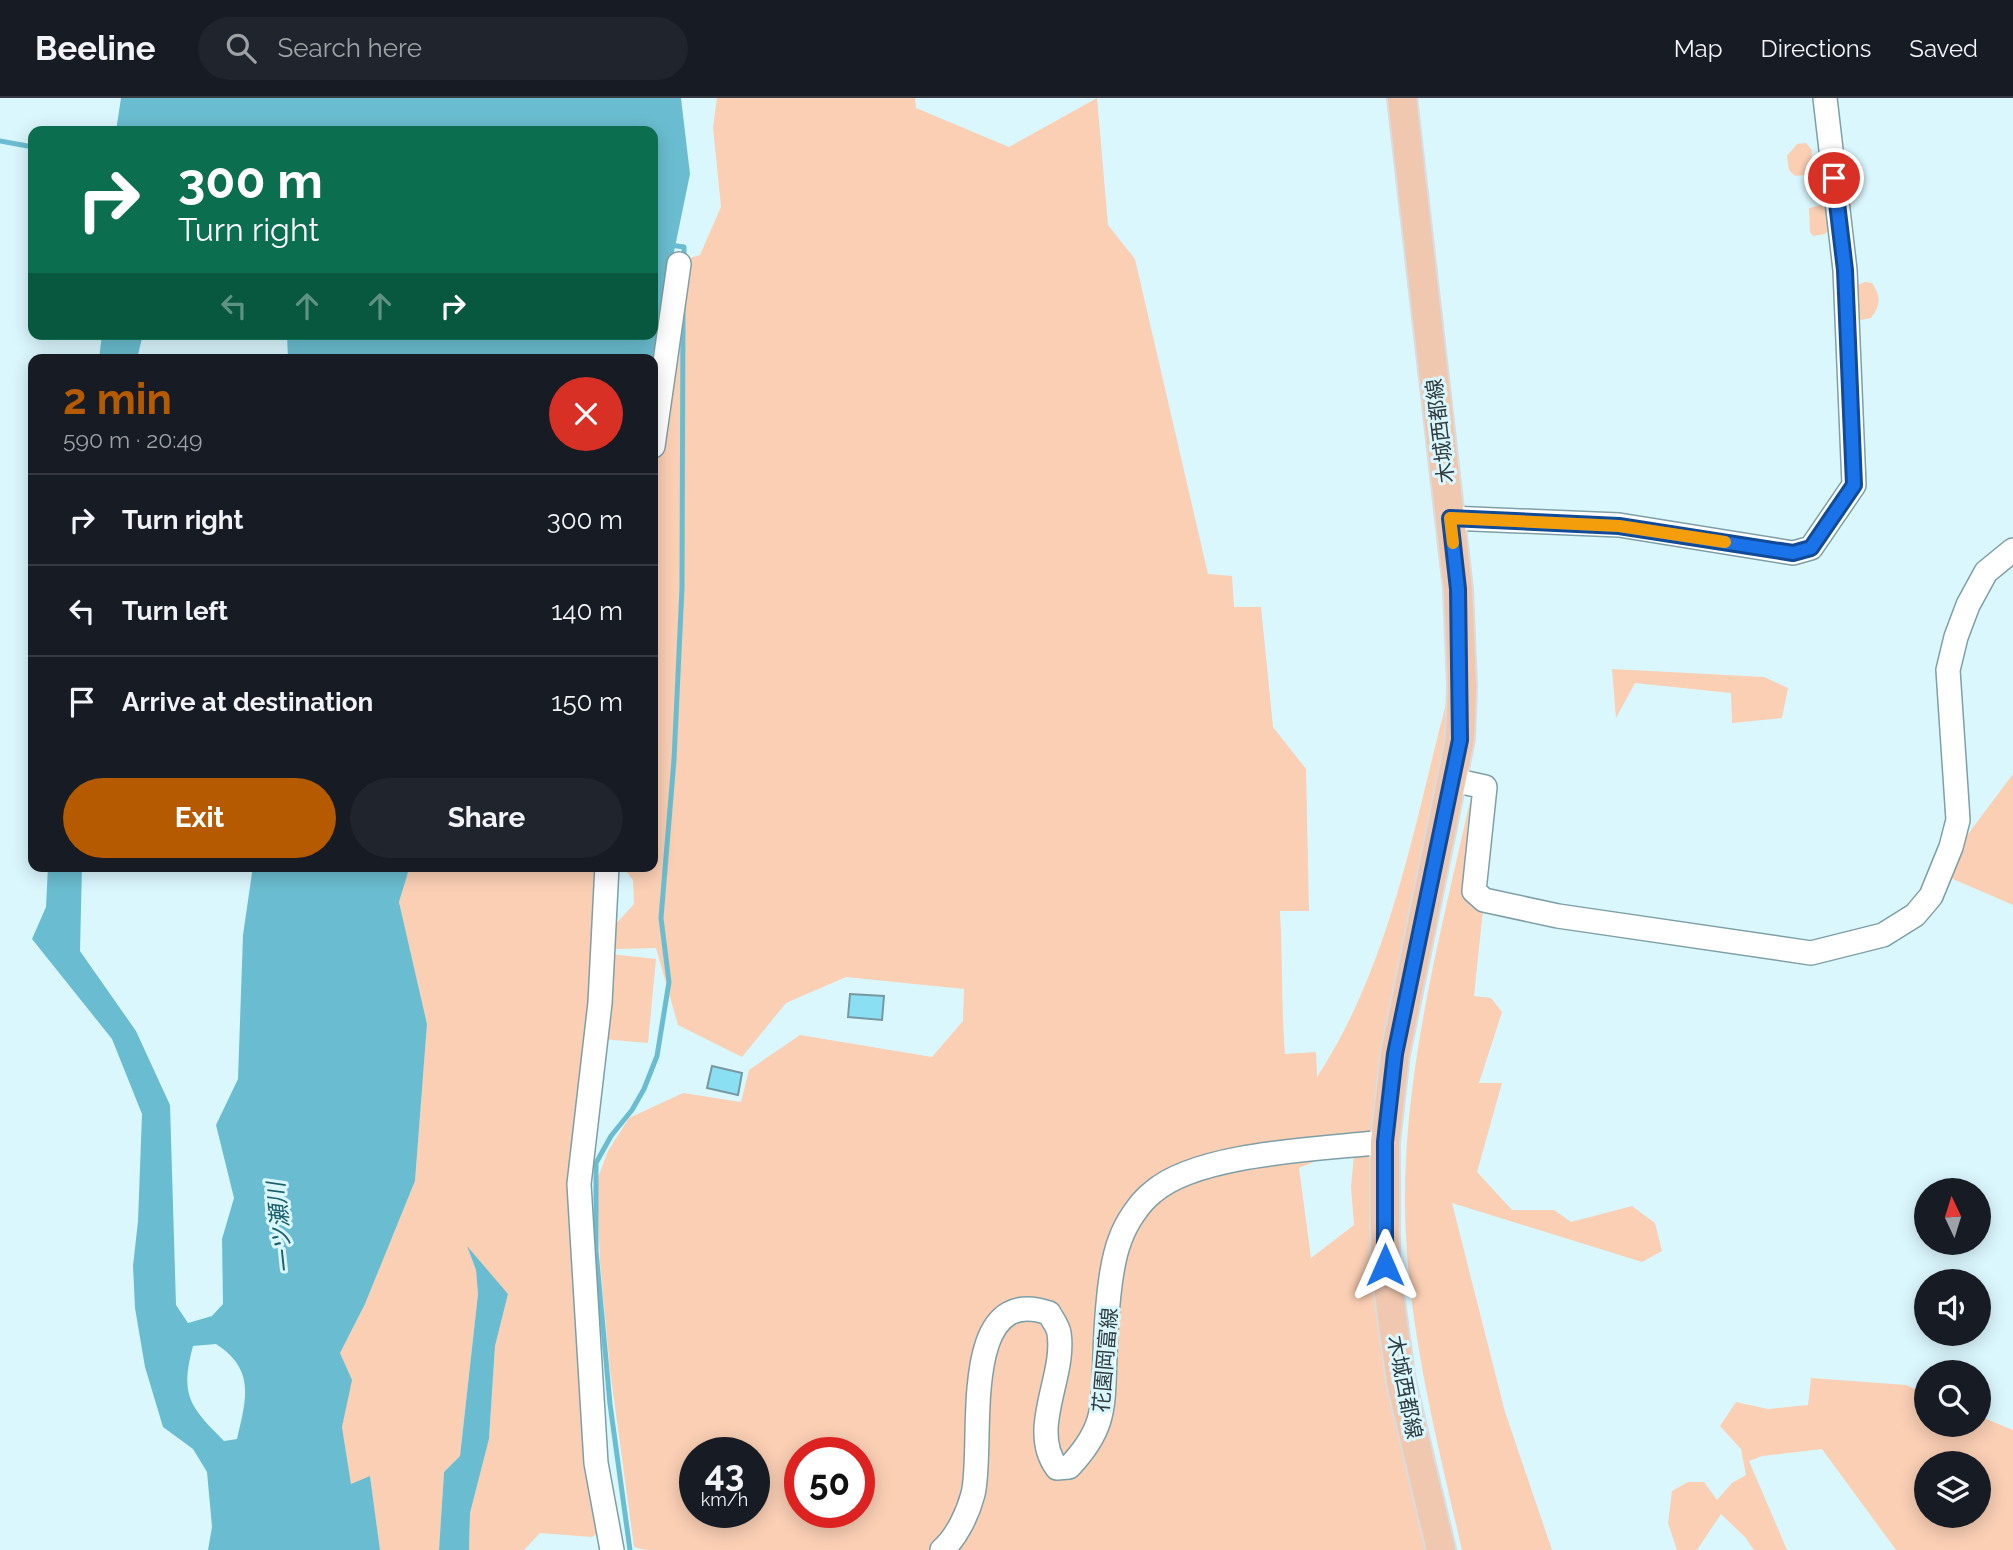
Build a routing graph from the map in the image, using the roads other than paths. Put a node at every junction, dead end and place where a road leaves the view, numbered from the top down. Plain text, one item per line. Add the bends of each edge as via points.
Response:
1 (1402, 98) edge
2 (1825, 98) edge
3 (679, 264) dead end
4 (658, 411) edge
5 (1450, 518) junction
6 (2013, 550) edge
7 (1453, 780) junction
8 (607, 872) edge
9 (1385, 1142) junction
10 (612, 1550) edge
11 (942, 1550) edge
12 (1441, 1550) edge

1 - 5 main road, 木城西都線
2 - 5 street via 1845,270 1854,485 1811,548 1793,553 1619,526
3 - 4 street
5 - 7 main road, 木城西都線 via 1462,686
6 - 7 street via 1986,572 1968,605 1948,670 1958,820 1951,847 1931,896 1915,915 1882,935 1811,953 1558,916 1484,900 1474,891 1485,788
7 - 9 main road, 木城西都線 via 1395,1054
8 - 10 street via 600,1003 579,1184 596,1463
9 - 11 street, 花園岡富線 via 1311,1148 1206,1167 1152,1192 1119,1241 1106,1326 1102,1417 1085,1450 1069,1467 1057,1468 1048,1455 1045,1429 1056,1382 1059,1331 1049,1313 1030,1307 1010,1312 987,1343 977,1396 973,1493 960,1526
9 - 12 main road, 木城西都線 via 1385,1265 1401,1382

